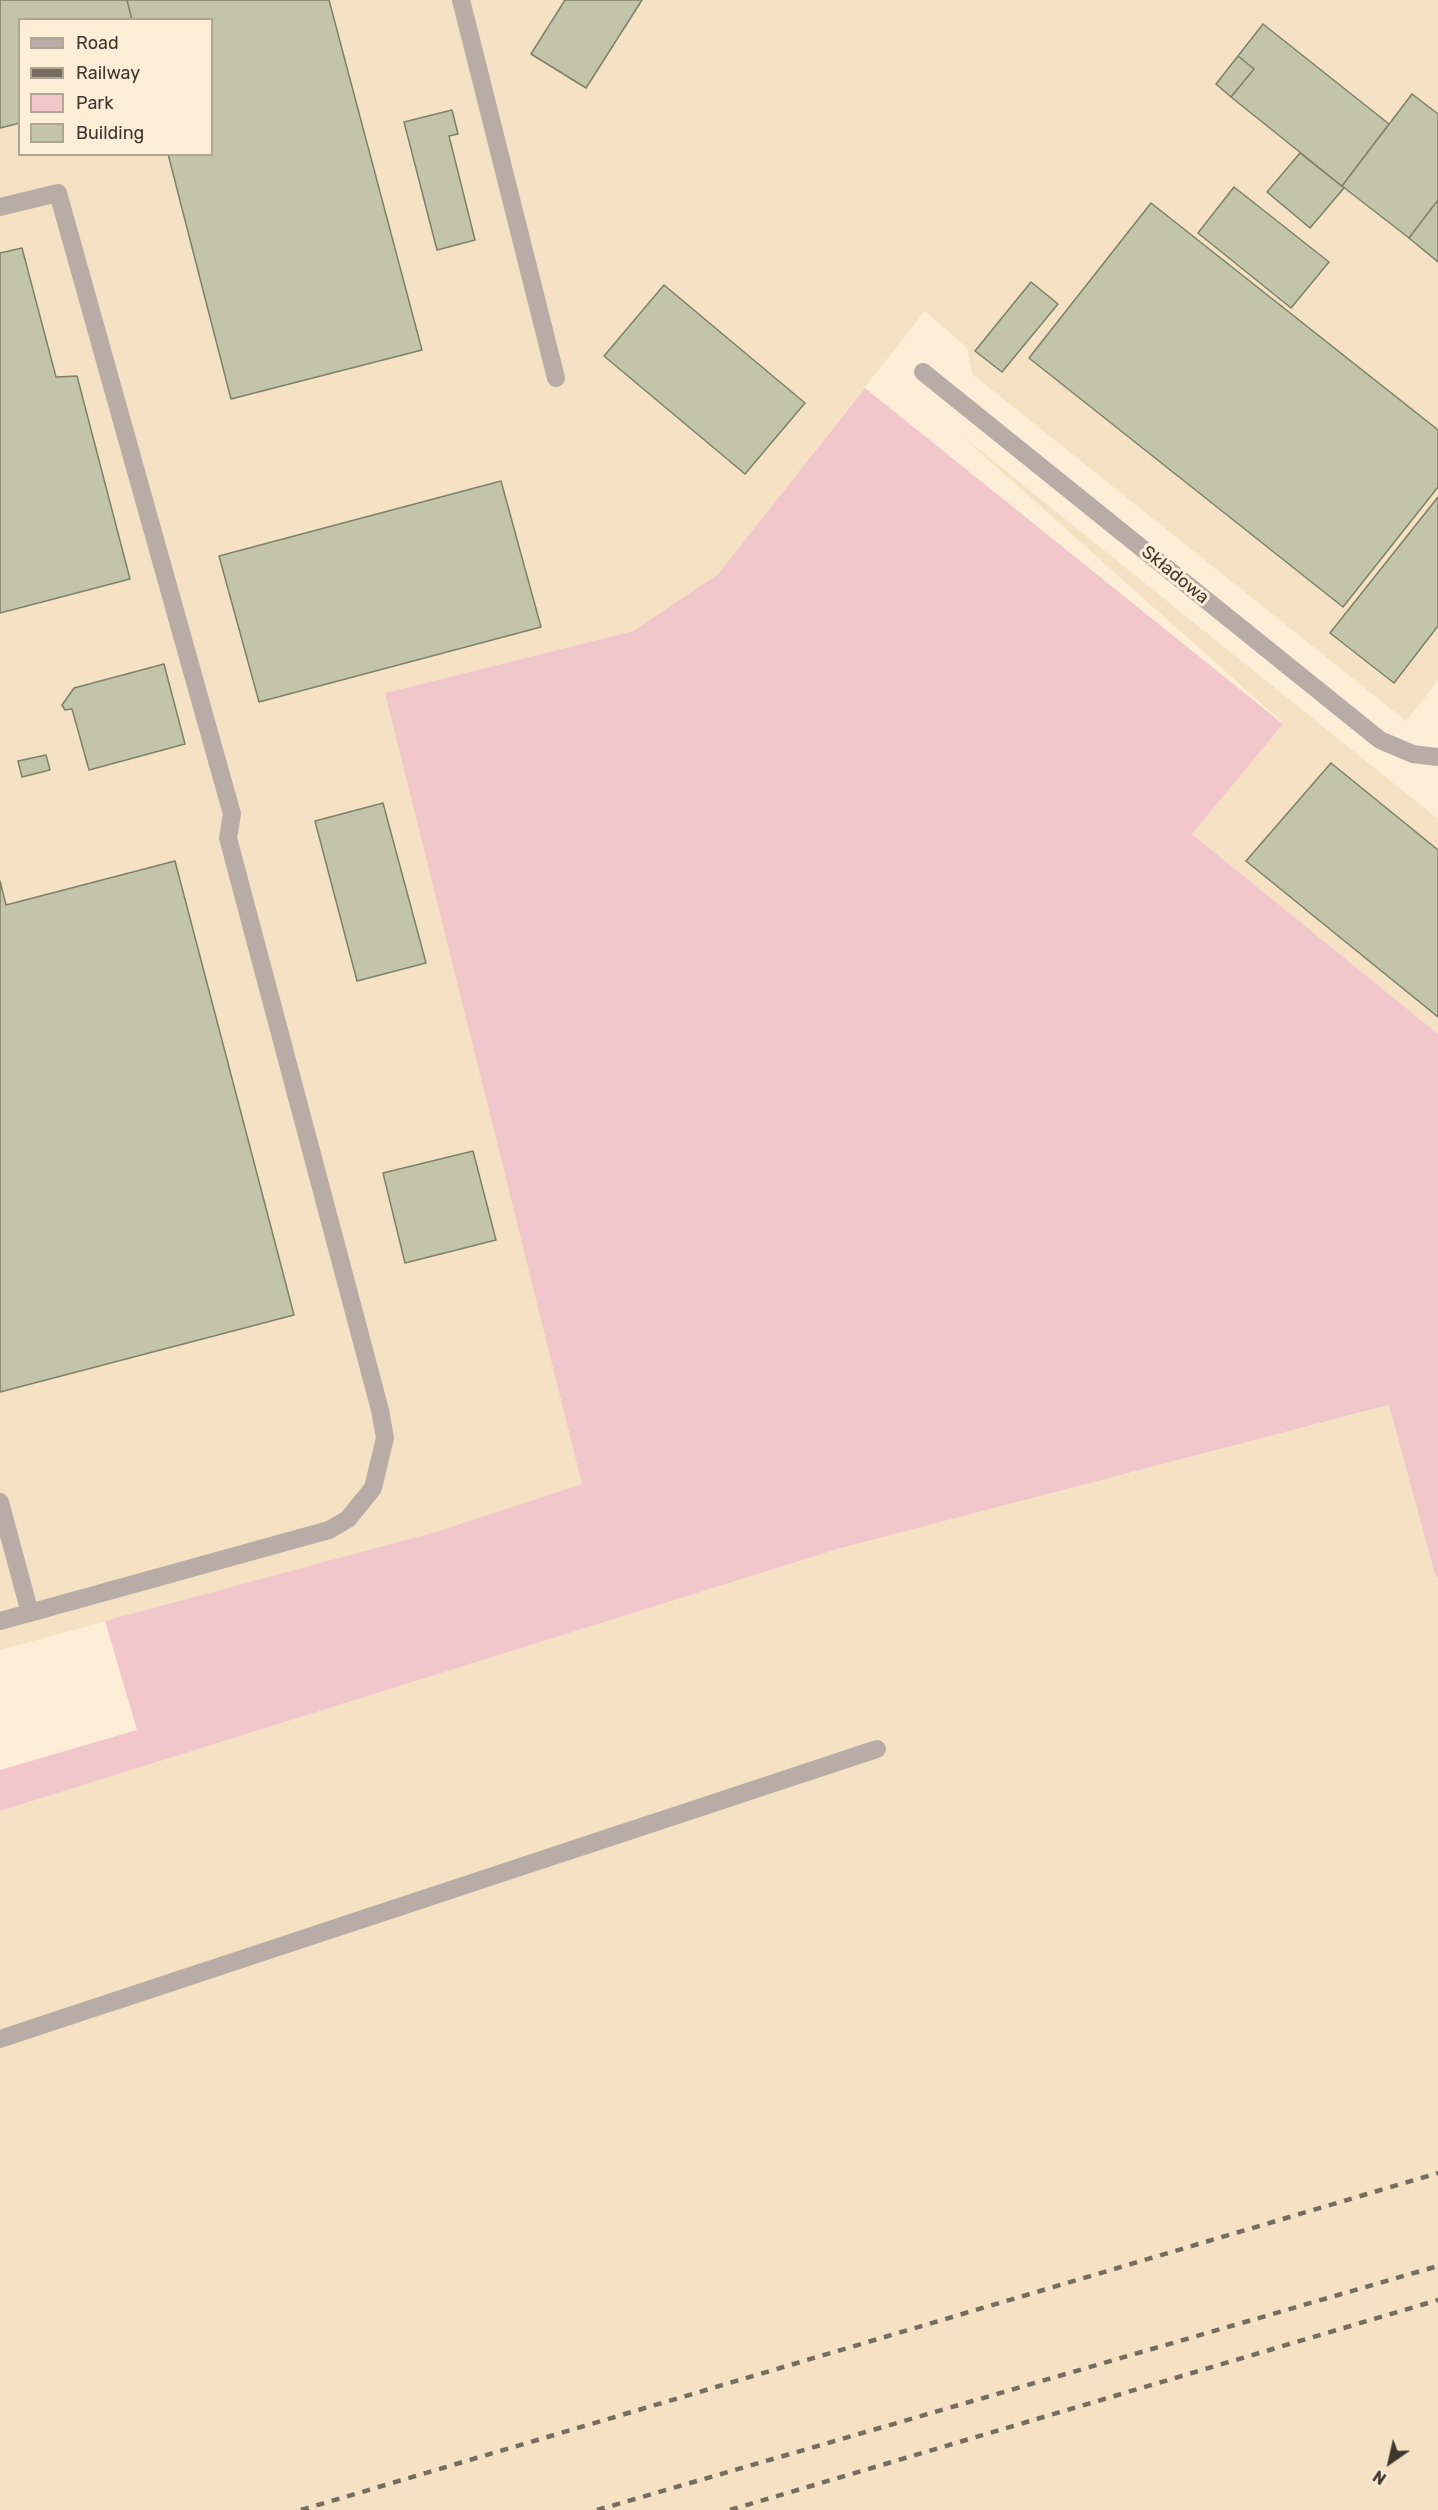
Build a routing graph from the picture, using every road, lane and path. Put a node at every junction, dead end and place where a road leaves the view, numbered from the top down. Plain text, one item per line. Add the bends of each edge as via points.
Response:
1 (461, 0) edge
2 (0, 207) edge
3 (923, 372) dead end
4 (556, 378) dead end
5 (1438, 758) edge
6 (0, 1502) edge
7 (30, 1613) junction
8 (0, 1621) edge
9 (877, 1749) dead end
10 (0, 2039) edge

1 - 4 street
2 - 7 street via 58,192 232,814 228,838 385,1438 373,1488 348,1519 329,1530
3 - 5 street, Składowa via 1380,740 1413,754
6 - 7 street
7 - 8 street
9 - 10 street

